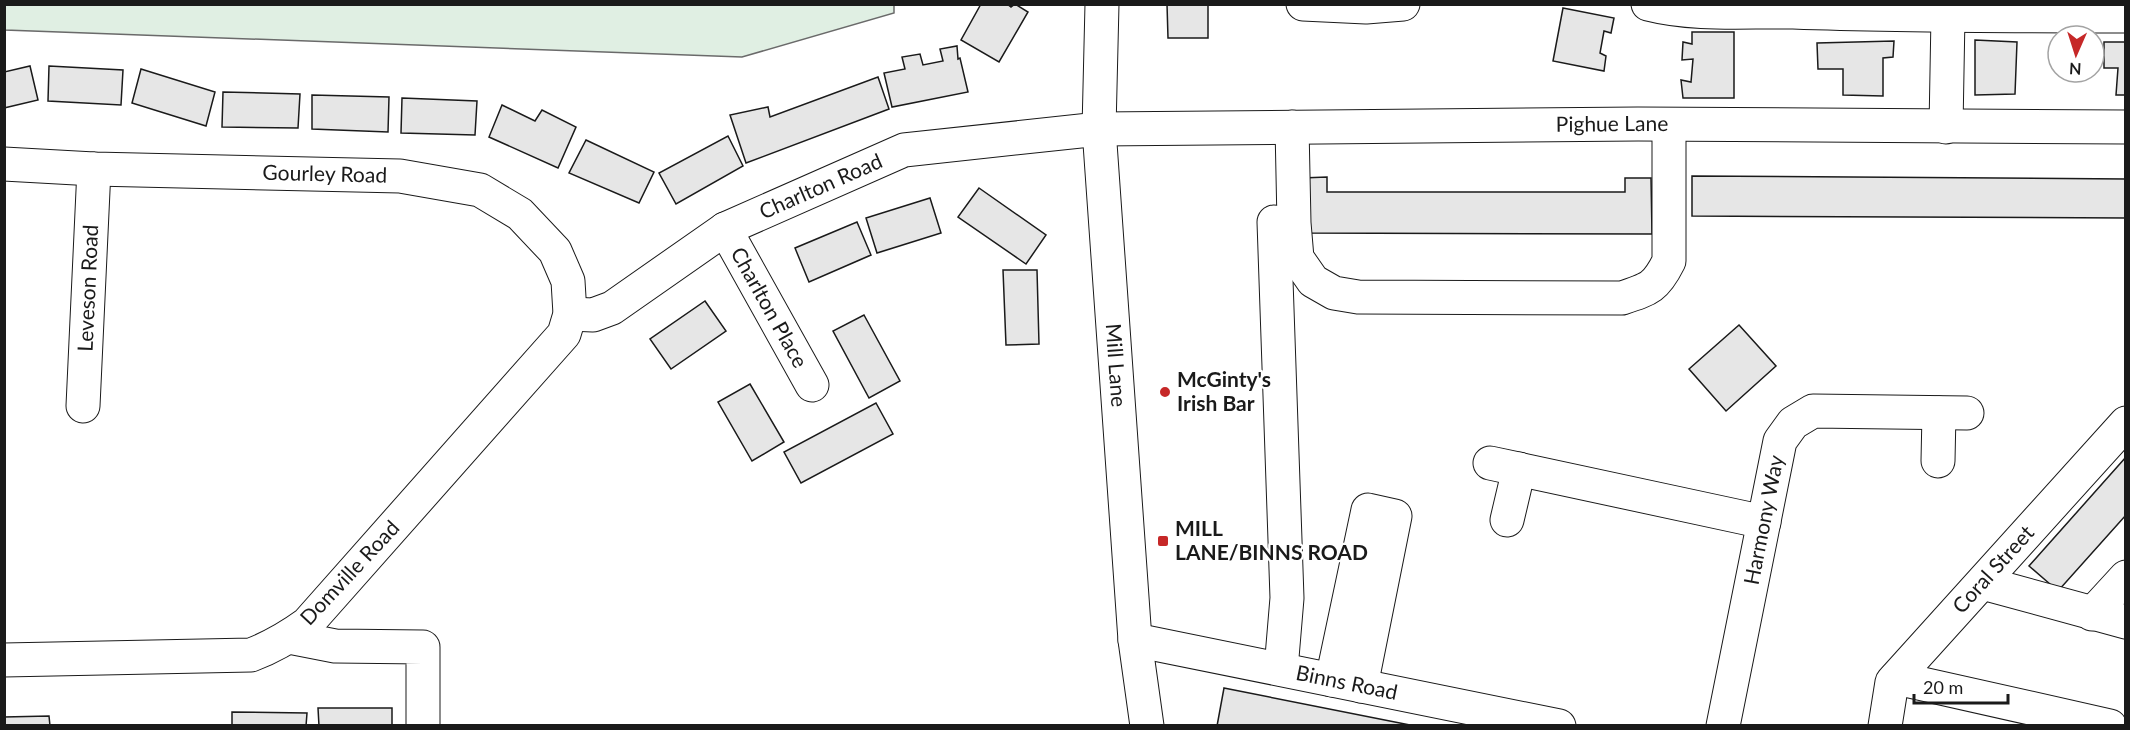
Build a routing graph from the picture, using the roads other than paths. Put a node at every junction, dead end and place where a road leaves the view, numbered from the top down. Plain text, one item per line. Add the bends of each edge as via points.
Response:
1 (1102, 4) edge
2 (1303, 4) edge
3 (1403, 4) edge
4 (1648, 4) edge
5 (1948, 16) junction
6 (2126, 16) edge
7 (1669, 125) junction
8 (1282, 127) junction
9 (1946, 127) junction
10 (2126, 127) edge
11 (1099, 129) junction
12 (4, 164) edge
13 (94, 169) junction
14 (725, 229) junction
15 (570, 315) junction
16 (812, 385) dead end
17 (83, 406) dead end
18 (2126, 423) edge
19 (1938, 461) dead end
20 (1507, 520) dead end
21 (1764, 522) junction
22 (2126, 577) edge
23 (1983, 583) junction
24 (2092, 614) junction
25 (2126, 622) edge
26 (289, 638) junction
27 (1135, 640) junction
28 (4, 660) edge
29 (1281, 669) junction
30 (1896, 678) junction
31 (423, 726) edge
32 (1147, 726) edge
33 (1559, 726) edge
34 (1723, 726) edge
35 (1885, 726) edge
36 (2110, 726) edge

1 - 11 street, Mill Lane
2 - 3 street
4 - 5 street via 1713,12
5 - 6 street
5 - 9 street
7 - 8 street, Pighue Lane
7 - 8 street via 1669,261 1648,290 1622,298 1358,297 1334,293 1313,281 1297,258
7 - 9 street, Pighue Lane
8 - 11 street, Pighue Lane
8 - 29 street via 1287,598
9 - 10 street, Pighue Lane
11 - 14 street, Charlton Road via 904,150
11 - 27 street, Mill Lane
12 - 13 street, Gourley Road
13 - 15 street, Gourley Road via 400,176 480,190 520,214 555,251 568,281
13 - 17 street, Leveson Road
14 - 15 street, Charlton Road via 612,308 593,315
14 - 16 street, Charlton Place
15 - 26 street, Domville Road via 564,334 307,624
18 - 23 street, Coral Street
19 - 21 street, Harmony Way via 1953,413 1813,411 1793,423 1780,441
20 - 21 street via 1504,466
21 - 34 street, Harmony Way
22 - 24 street
23 - 24 street
23 - 30 street, Coral Street
24 - 25 street
26 - 28 street, Domville Road via 251,655
26 - 31 street via 335,646 423,647
27 - 29 street, Binns Road
27 - 32 street, Mill Lane
29 - 33 street, Binns Road
30 - 35 street, Coral Street
30 - 36 street

